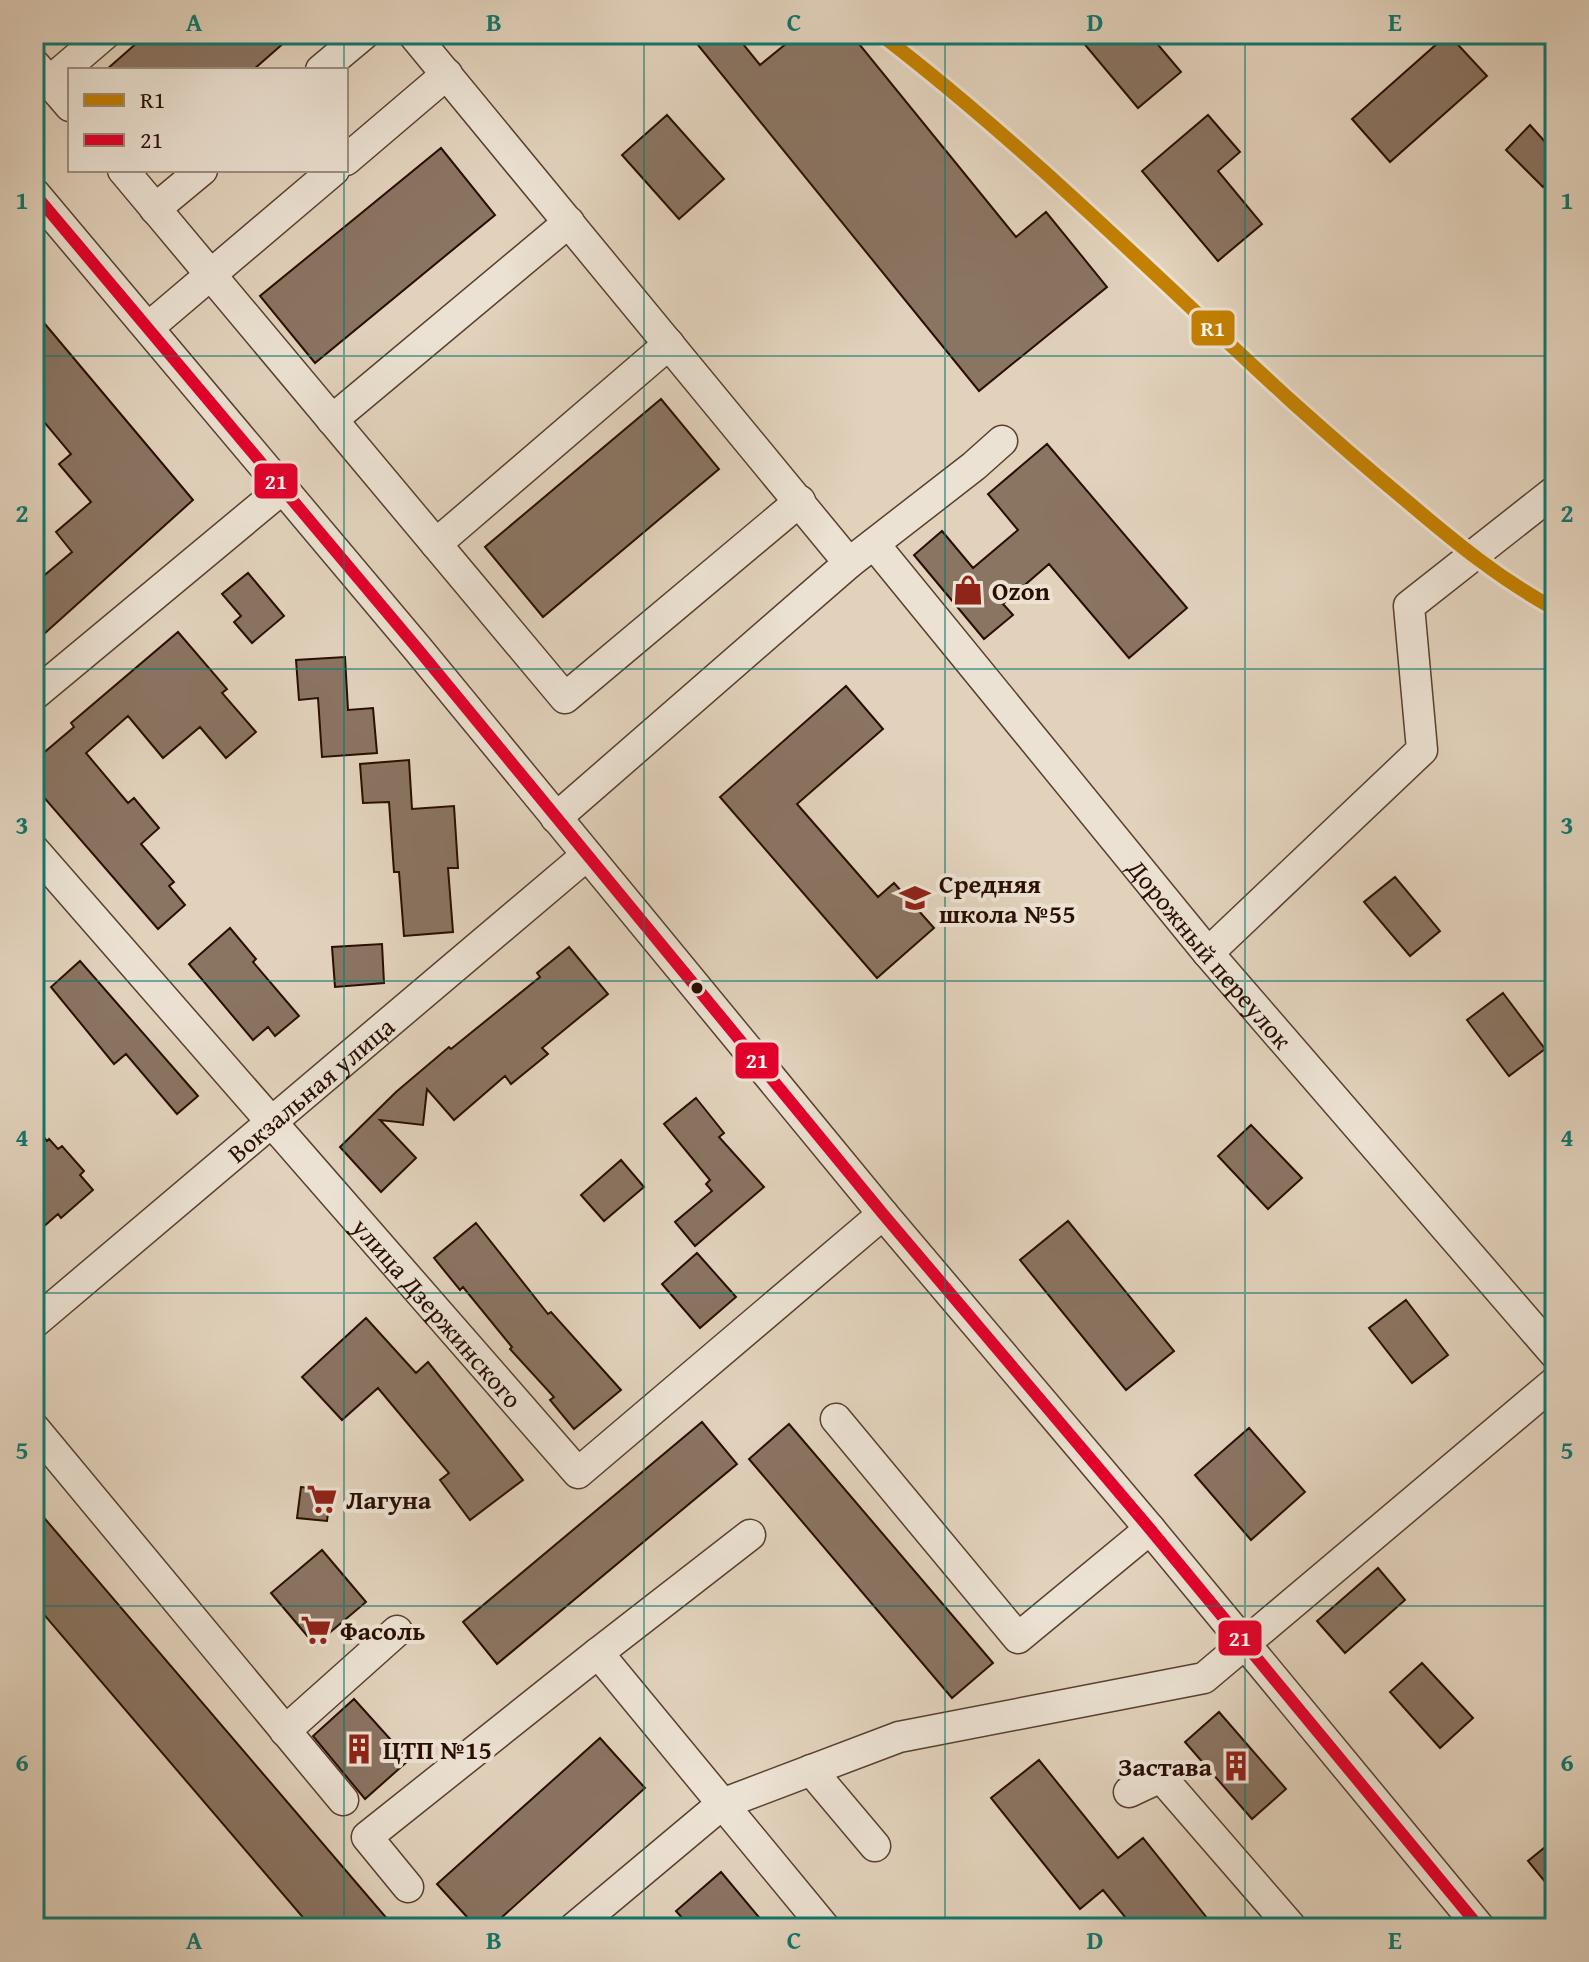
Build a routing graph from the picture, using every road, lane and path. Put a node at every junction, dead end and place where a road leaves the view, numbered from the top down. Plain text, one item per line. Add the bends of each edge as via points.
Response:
1 (105, 34) edge
2 (364, 34) edge
3 (413, 34) edge
4 (323, 68) edge
5 (42, 73) edge
6 (447, 74) junction
7 (68, 104) edge
8 (348, 158) edge
9 (125, 172) edge
10 (200, 172) edge
11 (332, 172) edge
12 (34, 193) edge
13 (155, 209) junction
14 (569, 222) junction
15 (211, 275) junction
16 (149, 327) junction
17 (669, 344) junction
18 (332, 420) junction
19 (1002, 441) dead end
20 (283, 488) junction
21 (1555, 491) edge
22 (800, 501) junction
23 (436, 544) junction
24 (874, 544) junction
25 (849, 563) junction
26 (34, 695) edge
27 (556, 818) junction
28 (34, 850) edge
29 (587, 855) junction
30 (1208, 953) junction
31 (274, 1122) junction
32 (883, 1214) junction
33 (34, 1323) edge
34 (1555, 1354) edge
35 (1555, 1382) edge
36 (836, 1419) dead end
37 (34, 1428) edge
38 (1150, 1529) junction
39 (750, 1535) dead end
40 (397, 1631) dead end
41 (1246, 1644) junction
42 (598, 1653) junction
43 (285, 1731) junction
44 (811, 1770) junction
45 (1129, 1792) dead end
46 (343, 1800) dead end
47 (722, 1804) junction
48 (875, 1846) dead end
49 (408, 1887) dead end
50 (574, 1928) edge
51 (825, 1928) edge
52 (1292, 1928) edge
53 (1480, 1928) edge

1 - 5 street
2 - 4 street
3 - 6 street
5 - 7 street
6 - 8 street
6 - 14 street
9 - 13 street
10 - 13 street
11 - 15 street
12 - 16 street
13 - 15 street
14 - 17 street
14 - 18 street
15 - 16 street
15 - 18 street
16 - 20 street
17 - 22 street
17 - 23 street
18 - 23 street
19 - 24 street
20 - 26 street
20 - 27 street
21 - 30 street via 1409,606 1422,750
22 - 23 street via 565,698
22 - 25 street
24 - 25 street
24 - 30 street, Дорожный переулок
25 - 27 street
27 - 29 street
28 - 31 street, улица Дзержинского
29 - 31 street, Вокзальная улица
29 - 32 street
30 - 34 street, Дорожный переулок
31 - 32 street, улица Дзержинского via 578,1473
31 - 33 street, Вокзальная улица
32 - 38 street
35 - 41 street
36 - 38 street via 1018,1638
37 - 43 street
38 - 41 street
39 - 42 street
40 - 43 street
41 - 44 street via 1204,1678 899,1737
41 - 53 street
42 - 47 street
42 - 49 street via 367,1837
43 - 46 street
44 - 47 street
44 - 48 street
45 - 52 street via 1161,1777
47 - 50 street
47 - 51 street

